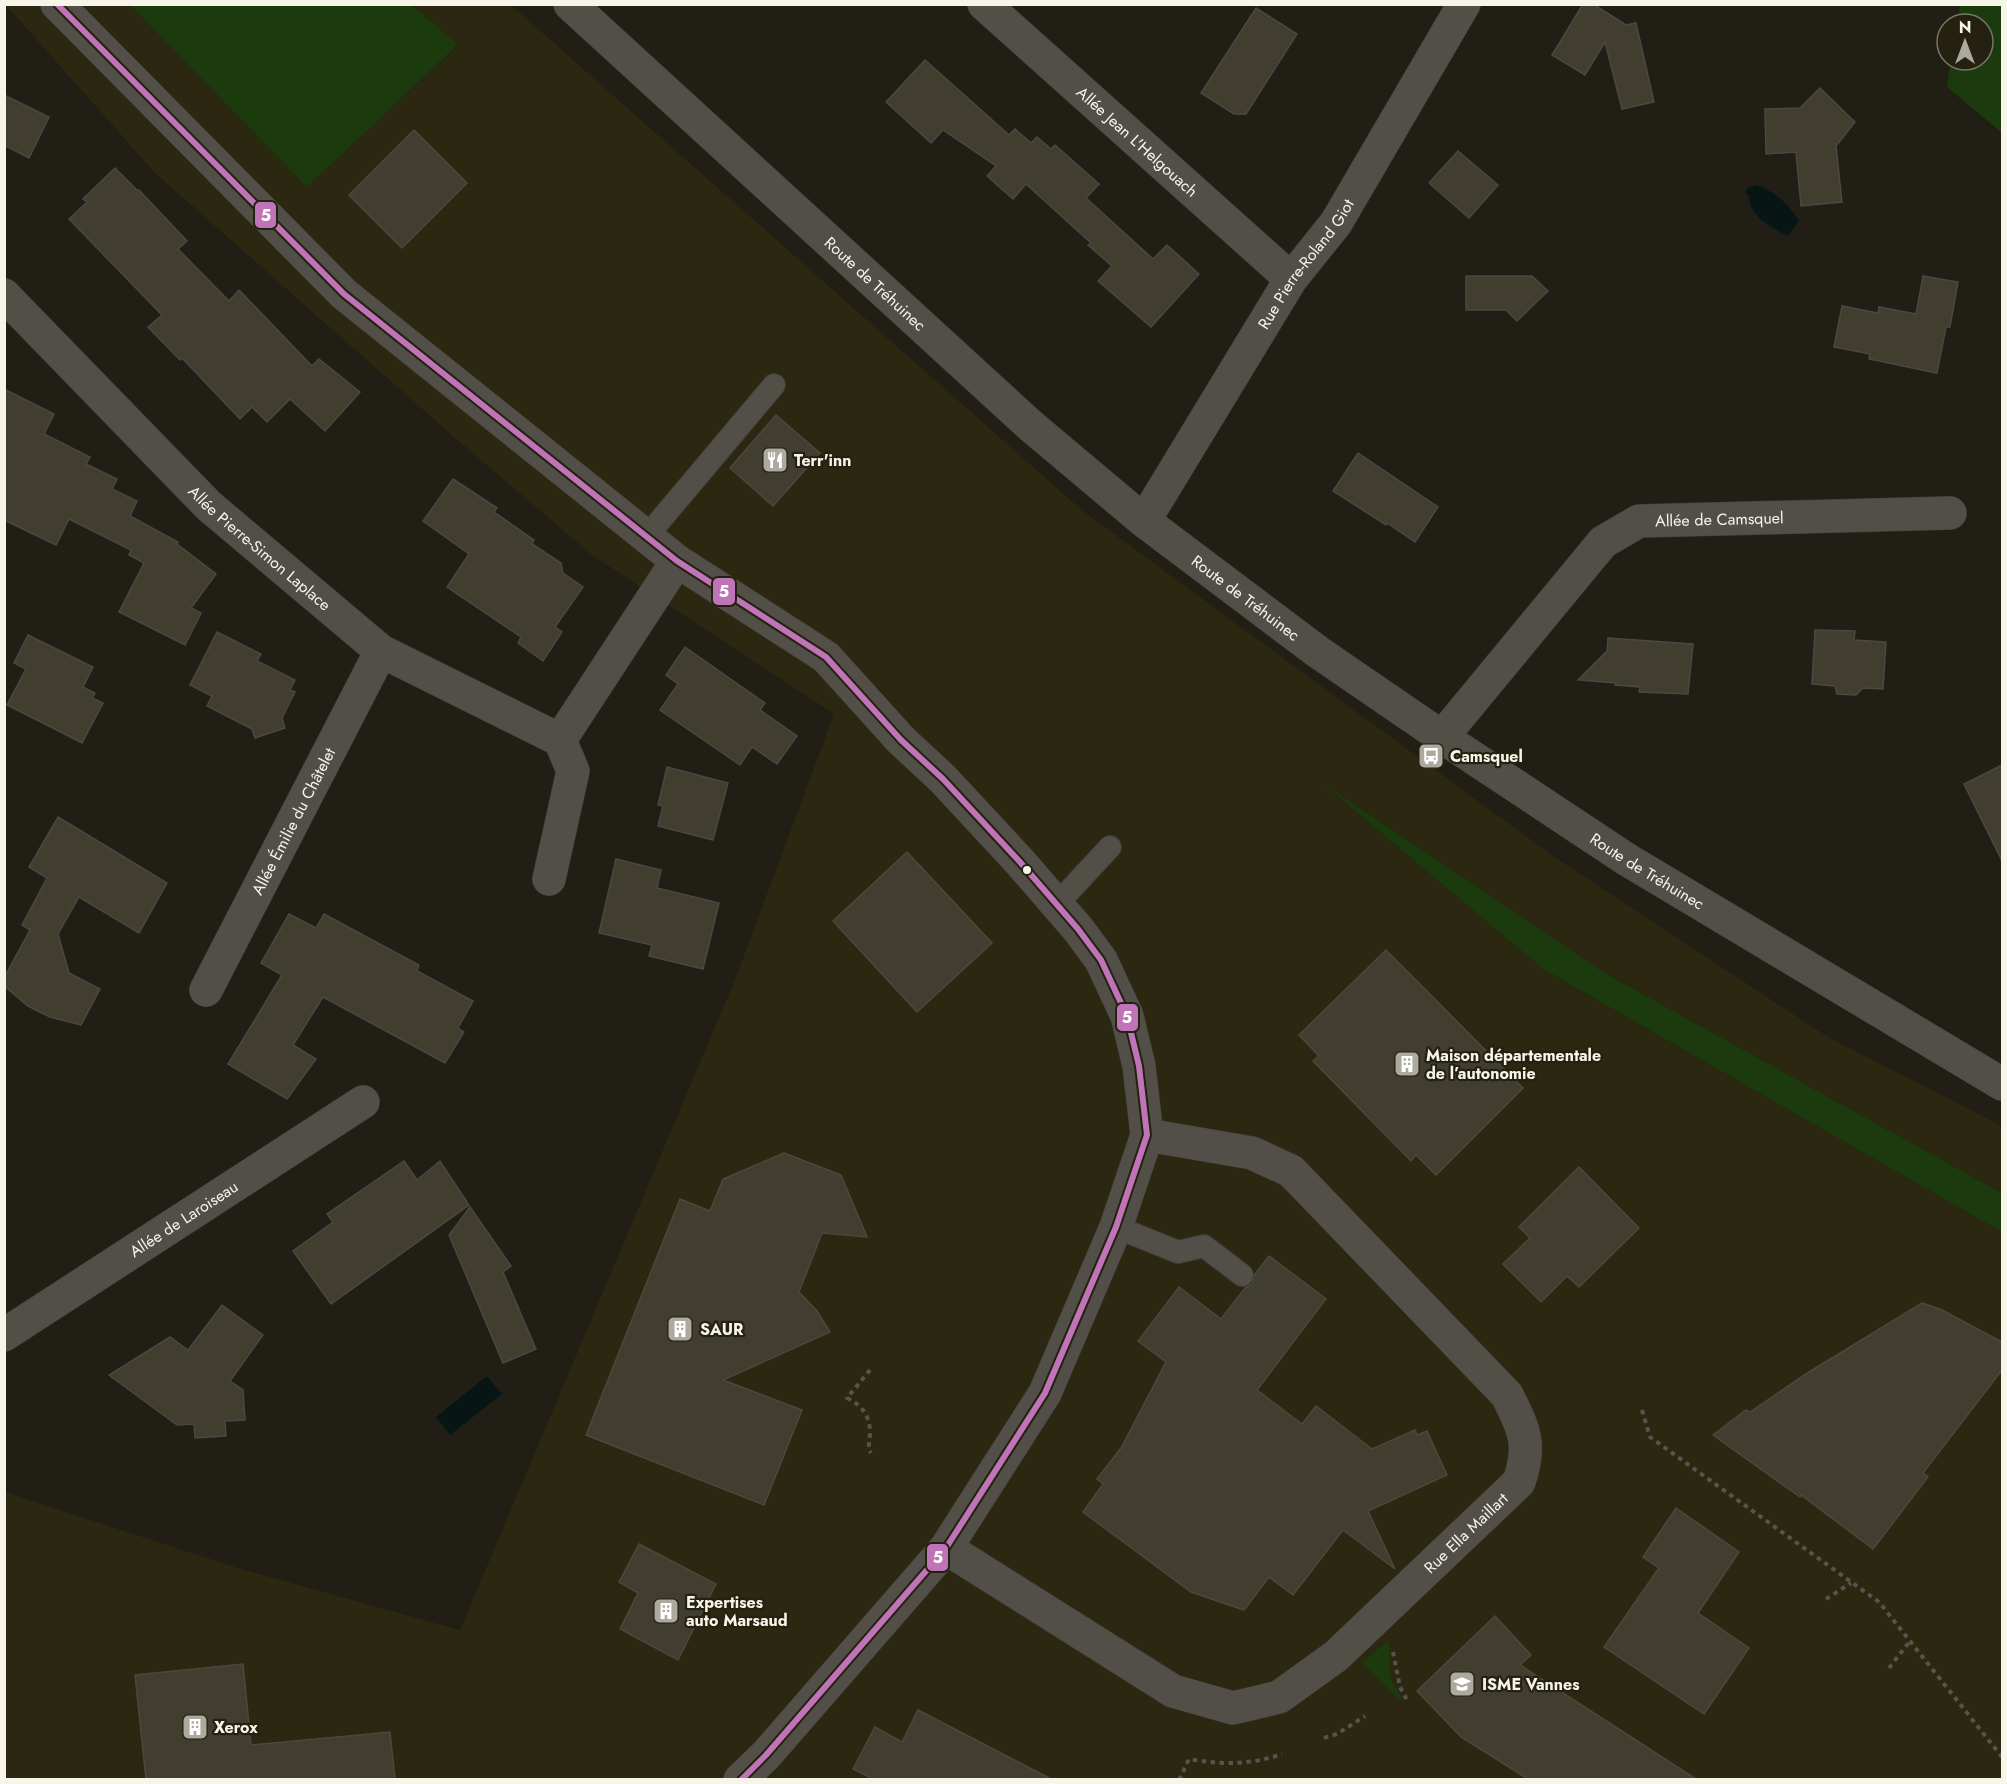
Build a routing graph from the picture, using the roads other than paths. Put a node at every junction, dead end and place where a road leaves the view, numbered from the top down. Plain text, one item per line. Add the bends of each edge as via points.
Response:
1 (57, 4) edge
2 (984, 4) edge
3 (1464, 4) edge
4 (587, 10) edge
5 (1291, 279) junction
6 (4, 295) edge
7 (774, 385) dead end
8 (1950, 513) dead end
9 (1144, 521) junction
10 (647, 536) junction
11 (677, 561) junction
12 (381, 651) junction
13 (1442, 737) junction
14 (560, 740) junction
15 (1110, 848) dead end
16 (549, 879) dead end
17 (1057, 904) junction
18 (206, 990) dead end
19 (2002, 1084) edge
20 (363, 1102) dead end
21 (1147, 1135) junction
22 (1116, 1227) junction
23 (1242, 1275) dead end
24 (4, 1335) edge
25 (945, 1548) junction
26 (740, 1779) edge

1 - 10 street via 344,294
2 - 5 street, Allée Jean L'Helgouach
3 - 5 street, Rue Pierre-Roland Giot via 1336,223
4 - 9 street, Route de Tréhuinec via 1031,426
5 - 9 street, Rue Pierre-Roland Giot
6 - 12 street, Allée Pierre-Simon Laplace via 209,506
7 - 10 lane
8 - 13 street, Allée de Camsquel via 1639,521 1603,542
9 - 13 street, Route de Tréhuinec via 1318,652
10 - 11 street
11 - 14 street
11 - 17 street via 826,657
12 - 14 street, Allée Pierre-Simon Laplace
12 - 18 street, Allée Émilie du Châtelet
13 - 19 street, Route de Tréhuinec via 1626,860
14 - 16 street via 573,771
15 - 17 lane
17 - 21 street via 1101,960 1127,1016 1139,1066
20 - 24 street, Allée de Laroiseau
21 - 22 street
21 - 25 street, Rue Ella Maillart via 1252,1153 1291,1171 1507,1395 1526,1443 1519,1482 1336,1656 1279,1698 1233,1708 1173,1691
22 - 23 lane via 1178,1252 1204,1246
22 - 25 street via 1045,1393
25 - 26 street via 766,1755

